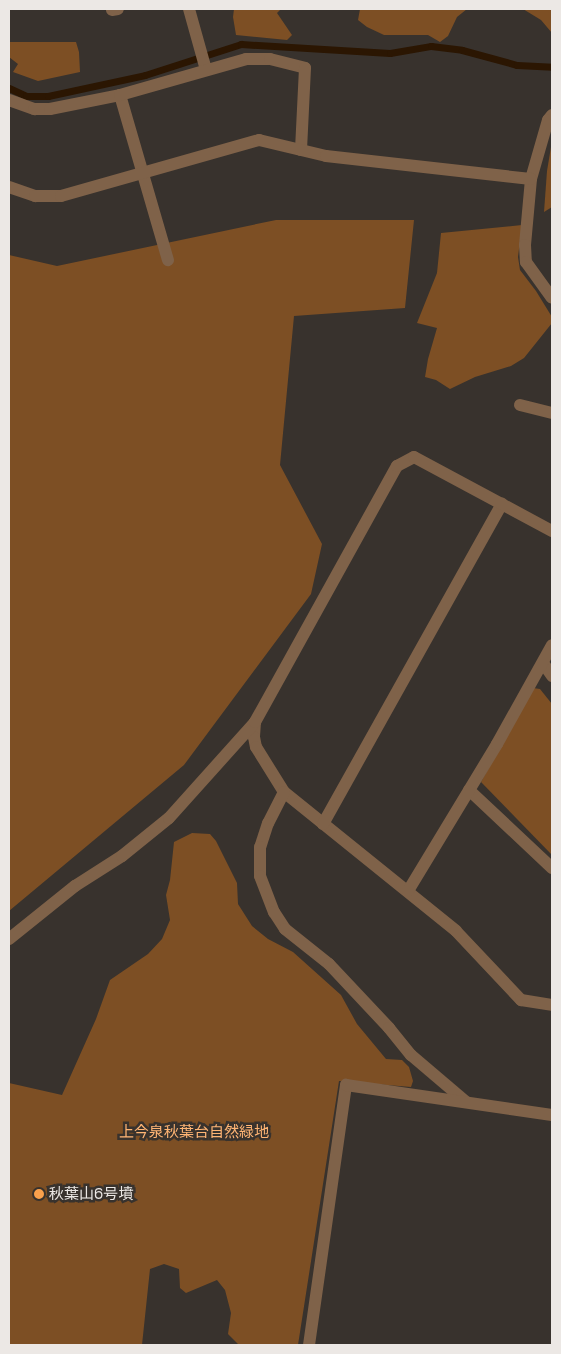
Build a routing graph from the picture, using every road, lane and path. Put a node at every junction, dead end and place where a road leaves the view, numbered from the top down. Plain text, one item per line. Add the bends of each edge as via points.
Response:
1 (189, 9) edge
2 (205, 67) junction
3 (120, 95) junction
4 (9, 100) edge
5 (552, 115) edge
6 (301, 150) junction
7 (143, 172) junction
8 (531, 179) junction
9 (9, 188) edge
10 (168, 260) dead end
11 (552, 298) edge
12 (520, 405) dead end
13 (552, 413) edge
14 (502, 504) junction
15 (552, 531) edge
16 (552, 645) edge
17 (543, 663) junction
18 (552, 676) edge
19 (256, 722) junction
20 (469, 790) junction
21 (284, 792) junction
22 (323, 824) junction
23 (552, 868) edge
24 (408, 891) junction
25 (9, 940) edge
26 (552, 1005) edge
27 (465, 1101) junction
28 (552, 1115) edge
29 (309, 1345) edge

1 - 2 street
2 - 3 street
2 - 6 street via 246,59 270,59 305,68
3 - 4 street via 50,109 34,109
3 - 7 street
5 - 8 street
6 - 7 street via 260,140
6 - 8 street via 326,156
7 - 9 street via 61,196 35,196
7 - 10 street
8 - 11 street via 526,262
12 - 13 street
14 - 15 street
14 - 19 street via 414,457 397,466
14 - 22 street
16 - 17 street
17 - 18 street
17 - 20 street
19 - 21 street via 256,747
19 - 25 street via 169,818 122,856 75,886
20 - 23 street
20 - 24 street
21 - 22 street
21 - 27 street via 260,847 260,876 274,912 285,929 329,964 411,1055
22 - 24 street
24 - 26 street via 456,932 521,1000
27 - 28 street
27 - 29 street via 346,1085

